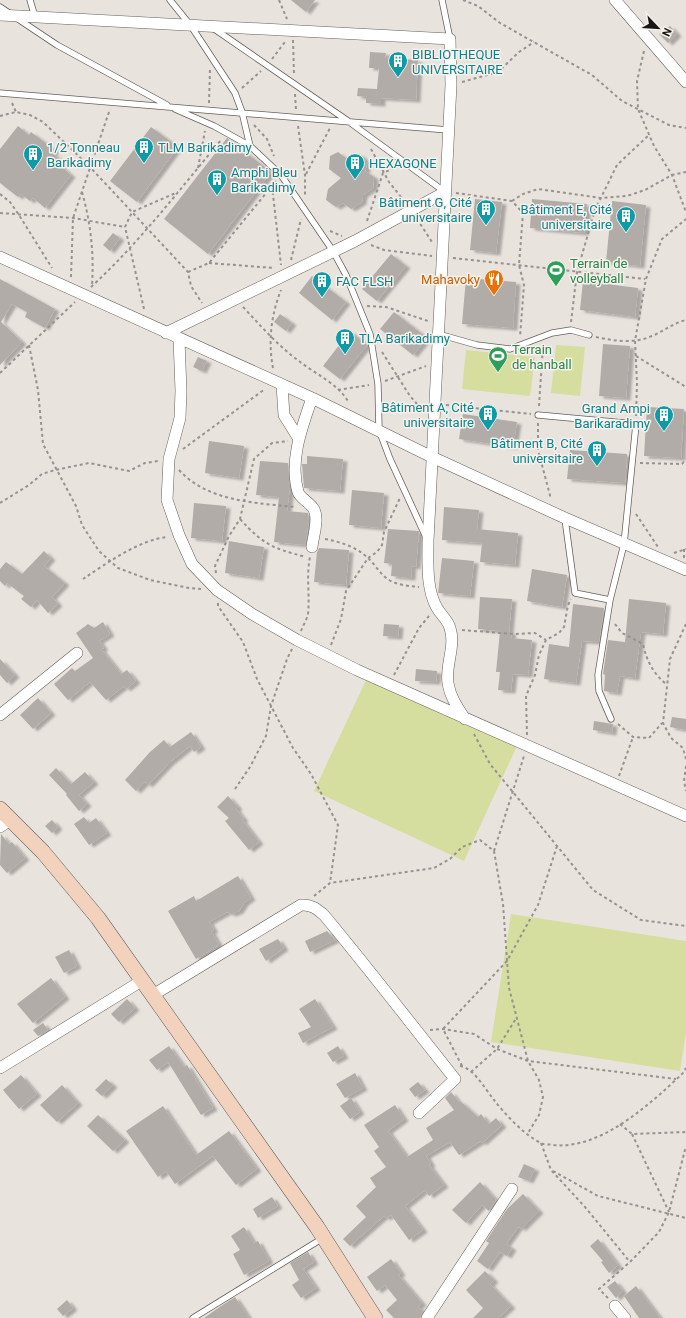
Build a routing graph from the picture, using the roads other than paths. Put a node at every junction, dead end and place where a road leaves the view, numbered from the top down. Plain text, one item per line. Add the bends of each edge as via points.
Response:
1 (30, 0) edge
2 (170, 0) edge
3 (442, 0) edge
4 (615, 0) edge
5 (0, 7) edge
6 (5, 15) edge
7 (35, 16) junction
8 (191, 26) junction
9 (212, 27) junction
10 (450, 39) junction
11 (686, 82) edge
12 (0, 93) edge
13 (170, 106) junction
14 (242, 112) junction
15 (348, 121) junction
16 (448, 130) junction
17 (250, 146) junction
18 (445, 192) junction
19 (333, 251) junction
20 (0, 257) edge
21 (438, 329) junction
22 (166, 333) junction
23 (589, 335) road end
24 (179, 339) junction
25 (278, 383) junction
26 (312, 398) junction
27 (538, 415) road end
28 (378, 430) junction
29 (299, 439) junction
30 (432, 457) junction
31 (565, 518) junction
32 (428, 541) junction
33 (624, 544) junction
34 (312, 547) road end
35 (686, 570) edge
36 (610, 600) junction
37 (77, 653) dead end
38 (0, 715) edge
39 (611, 718) road end
40 (465, 719) junction
41 (0, 809) edge
42 (686, 816) edge
43 (5, 823) edge
44 (143, 980) junction
45 (153, 995) junction
46 (0, 1068) edge
47 (419, 1113) dead end
48 (512, 1188) dead end
49 (323, 1238) junction
50 (615, 1306) road end
51 (193, 1318) edge
52 (375, 1318) edge
53 (427, 1318) edge
54 (625, 1318) edge

1 - 7 lane
2 - 8 lane
3 - 10 lane
4 - 11 street
5 - 6 lane
6 - 7 street
6 - 13 lane
7 - 8 street
8 - 9 street
8 - 14 lane via 235,93
9 - 10 street
9 - 15 lane
10 - 16 street via 451,85
12 - 13 lane
13 - 14 lane
13 - 17 lane
14 - 15 lane
14 - 17 lane
15 - 16 lane
15 - 18 lane
16 - 18 street
17 - 19 lane via 281,175
18 - 19 street
18 - 21 street
19 - 22 street via 285,271 236,299
19 - 28 lane via 346,275 370,334 378,384
20 - 22 street
21 - 23 lane via 477,345 510,349 544,336 571,330
21 - 30 street
22 - 24 street
24 - 25 street
24 - 40 street via 180,418 169,459 167,500 178,535 192,564 217,590 297,640
25 - 26 street
25 - 29 street via 284,415
26 - 28 street
26 - 29 street
27 - 33 lane via 636,424
28 - 30 street
28 - 32 lane
29 - 34 street via 296,480 298,494 314,509 316,517
30 - 31 street
30 - 32 street
31 - 33 street
31 - 36 lane via 575,594
32 - 40 street via 428,569 432,590 437,607 451,629 448,682 452,698
33 - 35 street
33 - 36 lane
36 - 39 lane via 598,675 598,691
37 - 38 street
40 - 42 street
41 - 43 street
43 - 44 street via 43,852 98,918
44 - 45 street
44 - 46 street
45 - 47 street via 301,905 315,907 374,976 455,1079
45 - 49 street
48 - 53 street
49 - 51 lane
49 - 52 street
50 - 54 street

